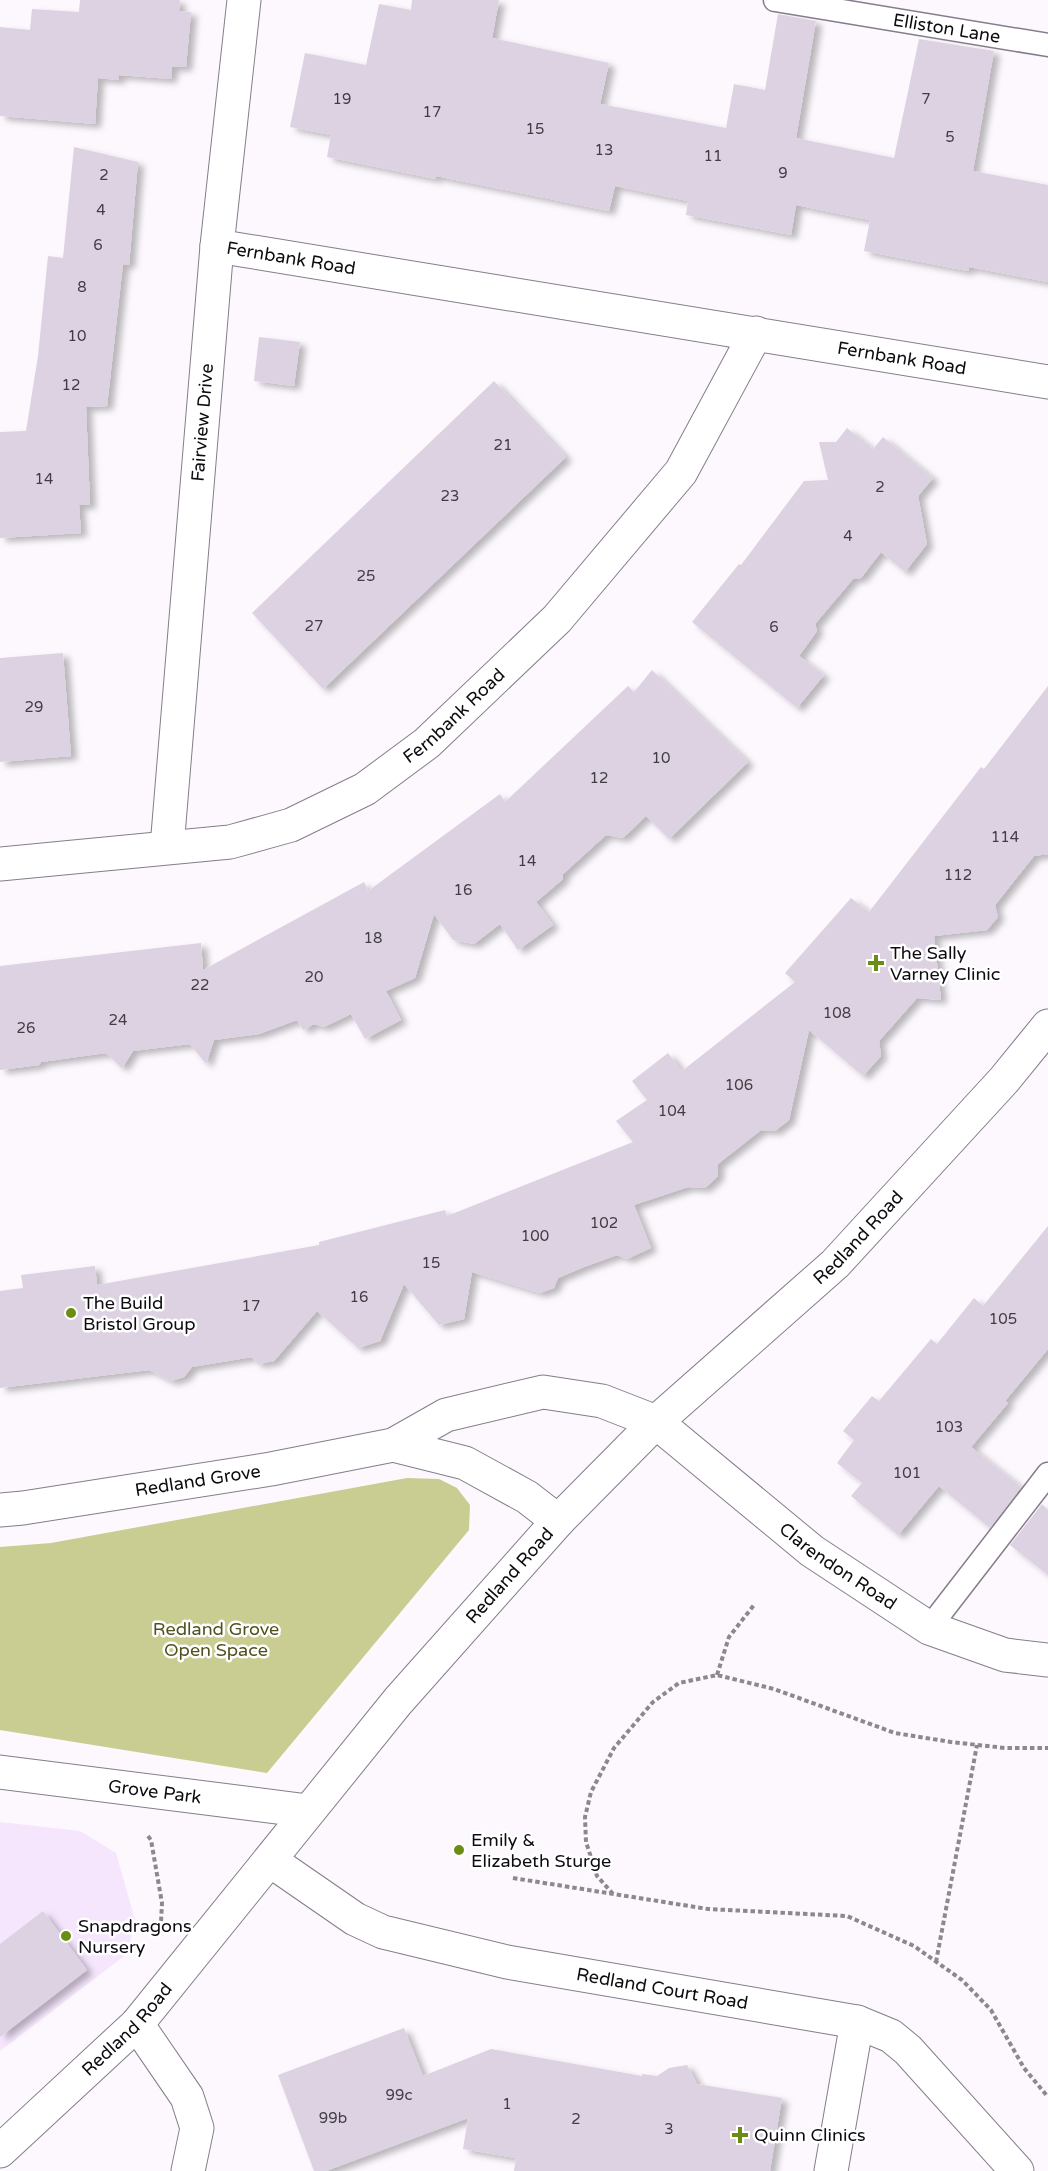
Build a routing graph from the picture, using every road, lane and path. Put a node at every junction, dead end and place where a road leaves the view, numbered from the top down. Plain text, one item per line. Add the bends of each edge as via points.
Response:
1 (244, 0) edge
2 (776, 0) edge
3 (1048, 45) edge
4 (217, 246) junction
5 (756, 333) junction
6 (1048, 382) edge
7 (167, 847) junction
8 (0, 864) edge
9 (1048, 1026) edge
10 (656, 1422) junction
11 (393, 1445) junction
12 (1048, 1474) edge
13 (0, 1510) edge
14 (558, 1521) junction
15 (754, 1605) dead end
16 (929, 1628) junction
17 (1048, 1660) edge
18 (717, 1675) junction
19 (977, 1745) junction
20 (1048, 1748) edge
21 (0, 1772) edge
22 (115, 1785) junction
23 (308, 1811) junction
24 (271, 1861) junction
25 (513, 1878) dead end
26 (614, 1894) junction
27 (161, 1926) dead end
28 (936, 1962) junction
29 (857, 2022) junction
30 (137, 2024) junction
31 (1048, 2097) edge
32 (0, 2151) edge
33 (188, 2171) edge
34 (831, 2171) edge
35 (1017, 2171) edge

1 - 4 street, Fairview Drive
2 - 3 lane, Elliston Lane
4 - 5 street, Fernbank Road
4 - 7 street, Fairview Drive
5 - 6 street, Fernbank Road
5 - 7 street, Fernbank Road via 681,472 556,619 427,743 365,789 291,825 230,842
7 - 8 street, Fernbank Road
9 - 10 street, Redland Road via 1004,1080 835,1264
10 - 11 street, Redland Grove via 602,1401 543,1392 446,1415
10 - 14 street, Redland Road
10 - 16 street, Clarendon Road via 812,1551
11 - 13 street, Redland Grove via 271,1469
11 - 14 street, Redland Grove via 465,1463 527,1497
12 - 16 lane
14 - 23 street, Redland Road via 398,1701
15 - 18 path via 729,1637
16 - 17 street, Clarendon Road via 1005,1655
18 - 19 path via 774,1689 895,1733
18 - 26 path via 679,1683 653,1702 614,1748 591,1792 585,1817 586,1842 597,1876
19 - 20 path
19 - 28 path
21 - 22 street, Grove Park
22 - 23 street, Grove Park
22 - 27 path via 151,1840 162,1903
23 - 24 street, Redland Road
24 - 29 street, Redland Court Road via 355,1919 383,1932 507,1962
24 - 30 street, Redland Road
25 - 26 path
26 - 28 path via 708,1909 847,1916 914,1946
28 - 31 path via 962,1980 991,2010 1024,2068
29 - 34 street
29 - 35 street, Redland Court Road via 891,2036 908,2049
30 - 32 street, Redland Road
30 - 33 street via 188,2097 197,2127

